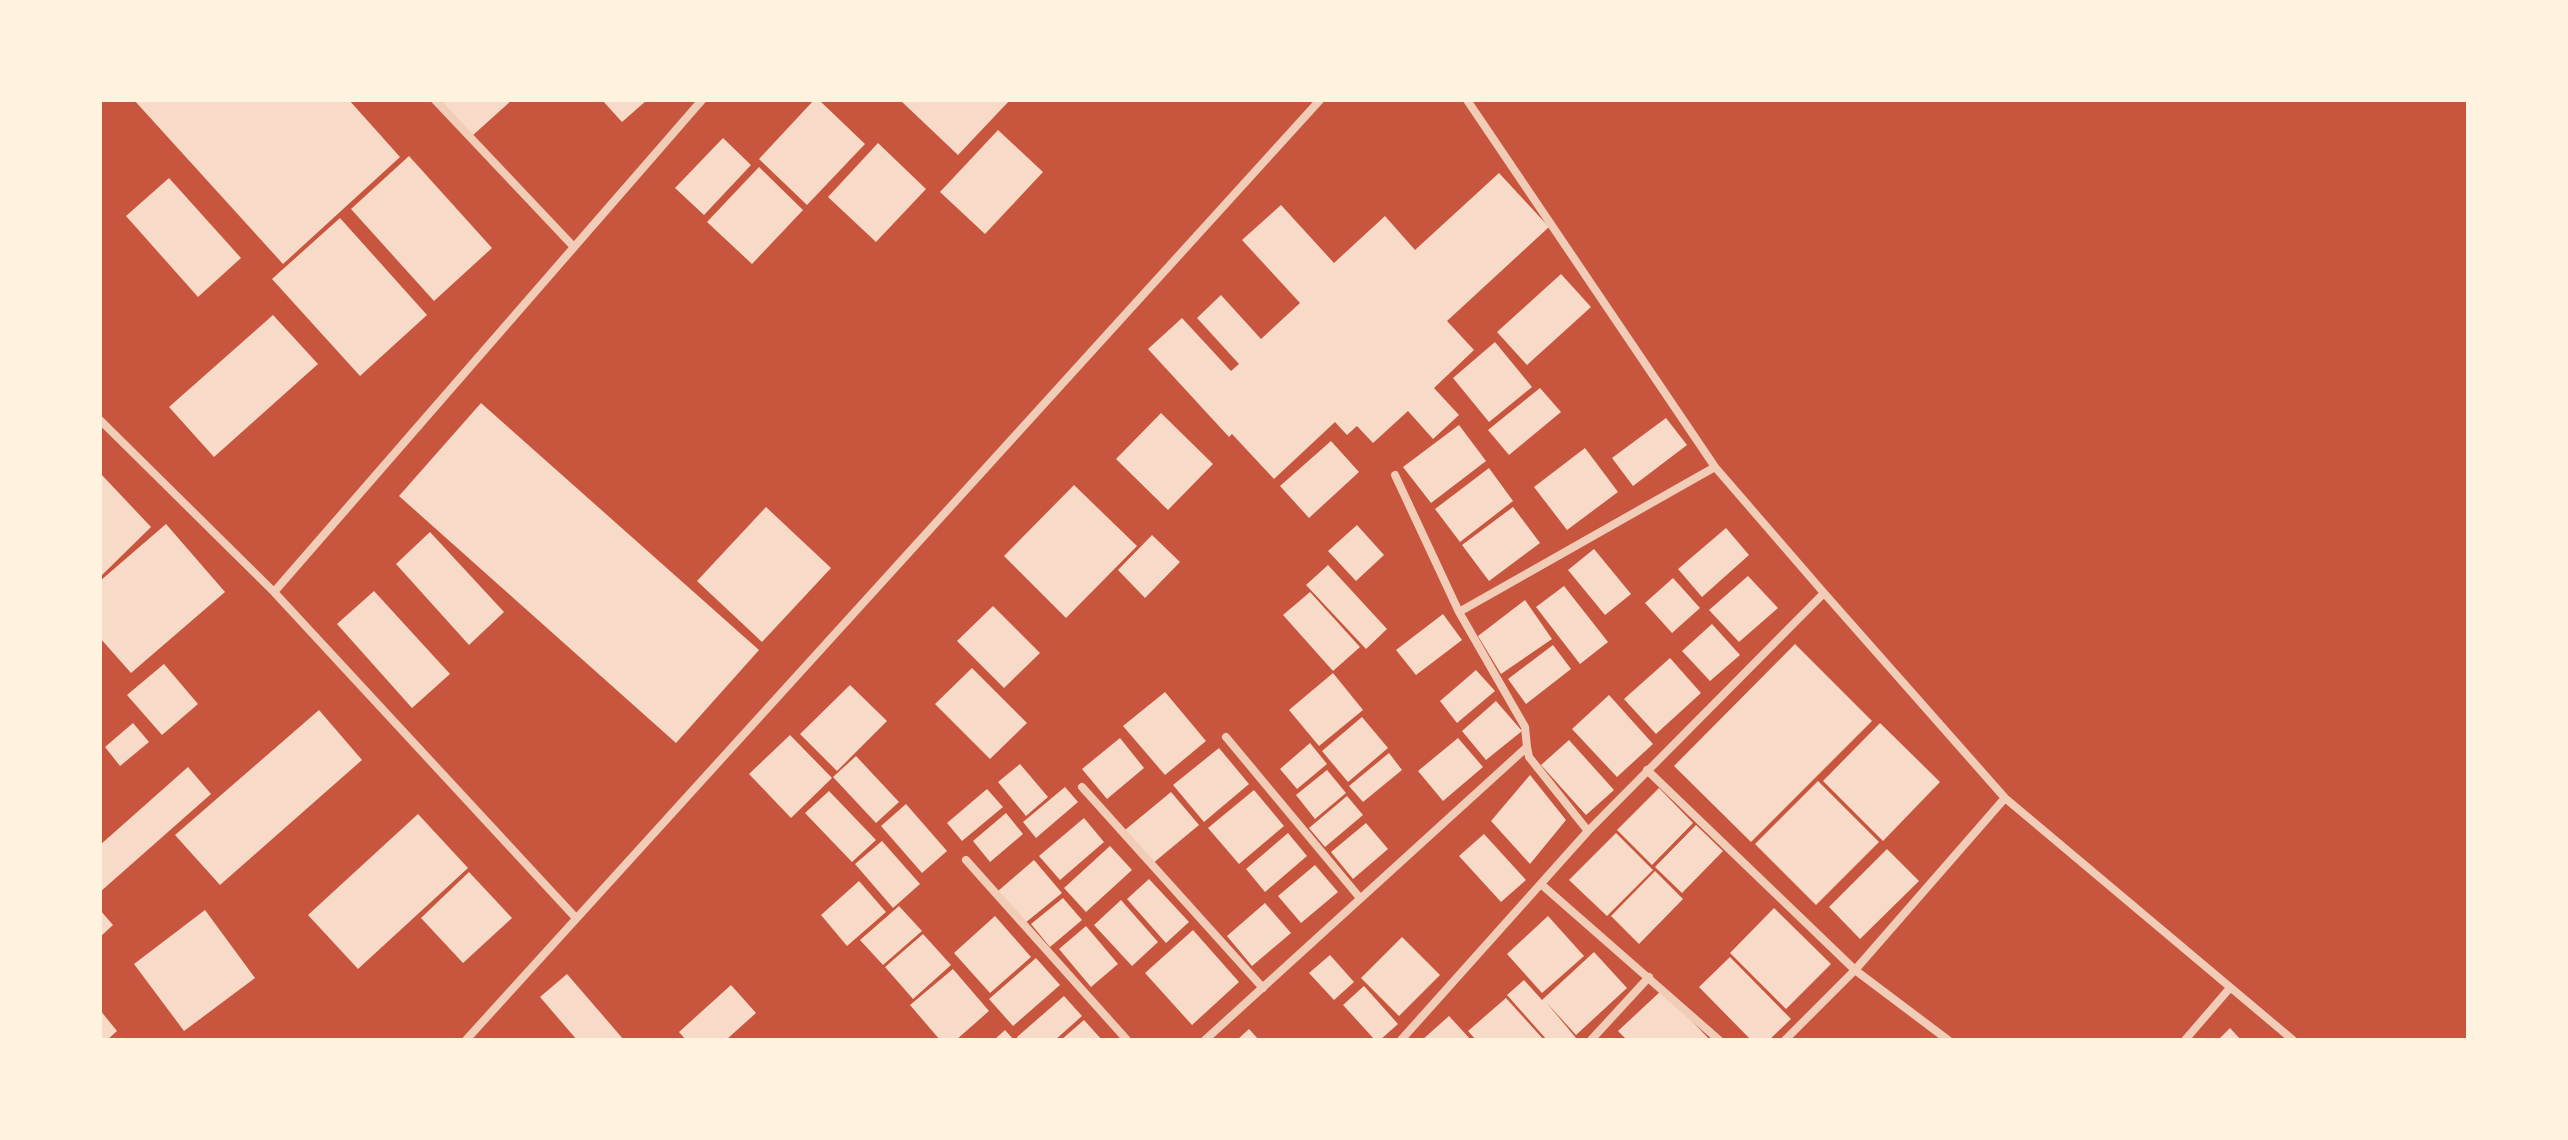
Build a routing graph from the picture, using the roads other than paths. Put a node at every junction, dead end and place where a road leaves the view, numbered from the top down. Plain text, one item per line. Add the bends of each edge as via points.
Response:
1 (435, 100) edge
2 (702, 100) edge
3 (1320, 100) edge
4 (1467, 100) edge
5 (573, 246) junction
6 (100, 420) edge
7 (1715, 467) junction
8 (1395, 475) dead end
9 (274, 592) junction
10 (1824, 593) junction
11 (1459, 612) junction
12 (1226, 737) dead end
13 (1527, 747) junction
14 (1647, 770) junction
15 (1082, 787) dead end
16 (2005, 798) junction
17 (1588, 831) junction
18 (966, 860) dead end
19 (1542, 885) junction
20 (1360, 898) junction
21 (575, 917) junction
22 (1855, 970) junction
23 (1649, 977) junction
24 (1263, 988) junction
25 (2229, 989) junction
26 (466, 1040) edge
27 (1127, 1040) edge
28 (1205, 1040) edge
29 (1401, 1040) edge
30 (1591, 1040) edge
31 (1719, 1040) edge
32 (1785, 1040) edge
33 (1948, 1040) edge
34 (2185, 1040) edge
35 (2293, 1040) edge

1 - 5 street
2 - 5 street
3 - 21 street
4 - 7 street
5 - 9 street
6 - 9 street
7 - 10 street
7 - 11 street
8 - 11 street
9 - 21 street
10 - 14 street
10 - 16 street
11 - 13 street via 1525,727
12 - 20 street
13 - 17 street via 1529,757
13 - 20 street
14 - 17 street
14 - 22 street
15 - 24 street
16 - 22 street
16 - 25 street
17 - 19 street
18 - 27 street
19 - 23 street
19 - 29 street
20 - 24 street
21 - 26 street
22 - 32 street
22 - 33 street
23 - 30 street
23 - 31 street
24 - 28 street
25 - 34 street
25 - 35 street

